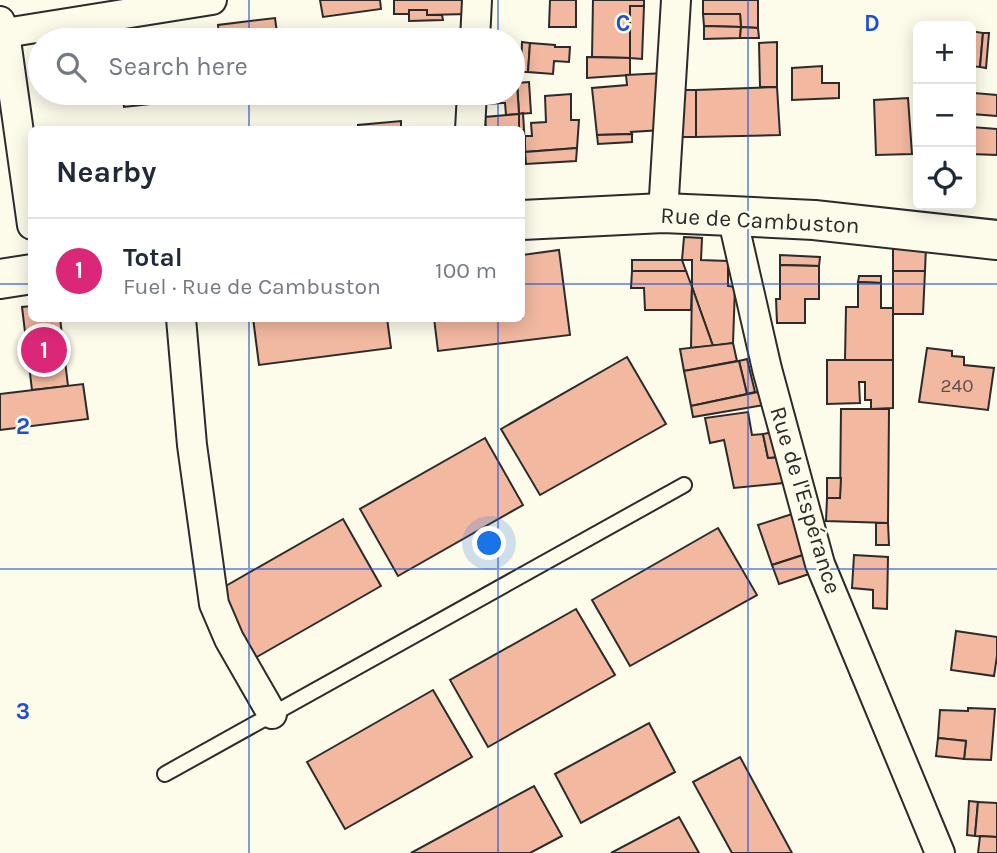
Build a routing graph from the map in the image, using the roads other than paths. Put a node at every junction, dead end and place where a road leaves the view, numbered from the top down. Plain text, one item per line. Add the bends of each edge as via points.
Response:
1 (212, 0) edge
2 (477, 0) edge
3 (676, 0) edge
4 (3, 27) edge
5 (476, 28) edge
6 (471, 105) edge
7 (470, 126) edge
8 (28, 198) edge
9 (663, 213) junction
10 (732, 216) junction
11 (525, 220) edge
12 (997, 240) edge
13 (28, 275) edge
14 (0, 279) edge
15 (181, 322) edge
16 (684, 485) dead end
17 (272, 714) junction
18 (165, 774) dead end
19 (940, 853) edge

1 - 4 street
2 - 5 street
3 - 9 street
4 - 8 street
6 - 7 street
9 - 10 main road, Rue de Cambuston
9 - 11 main road, Rue de Cambuston
10 - 12 main road, Rue de Cambuston
10 - 19 street, Rue de l'Espérance via 766,369 821,564
13 - 14 main road
15 - 17 street via 192,445 214,604
16 - 17 lane
17 - 18 lane

